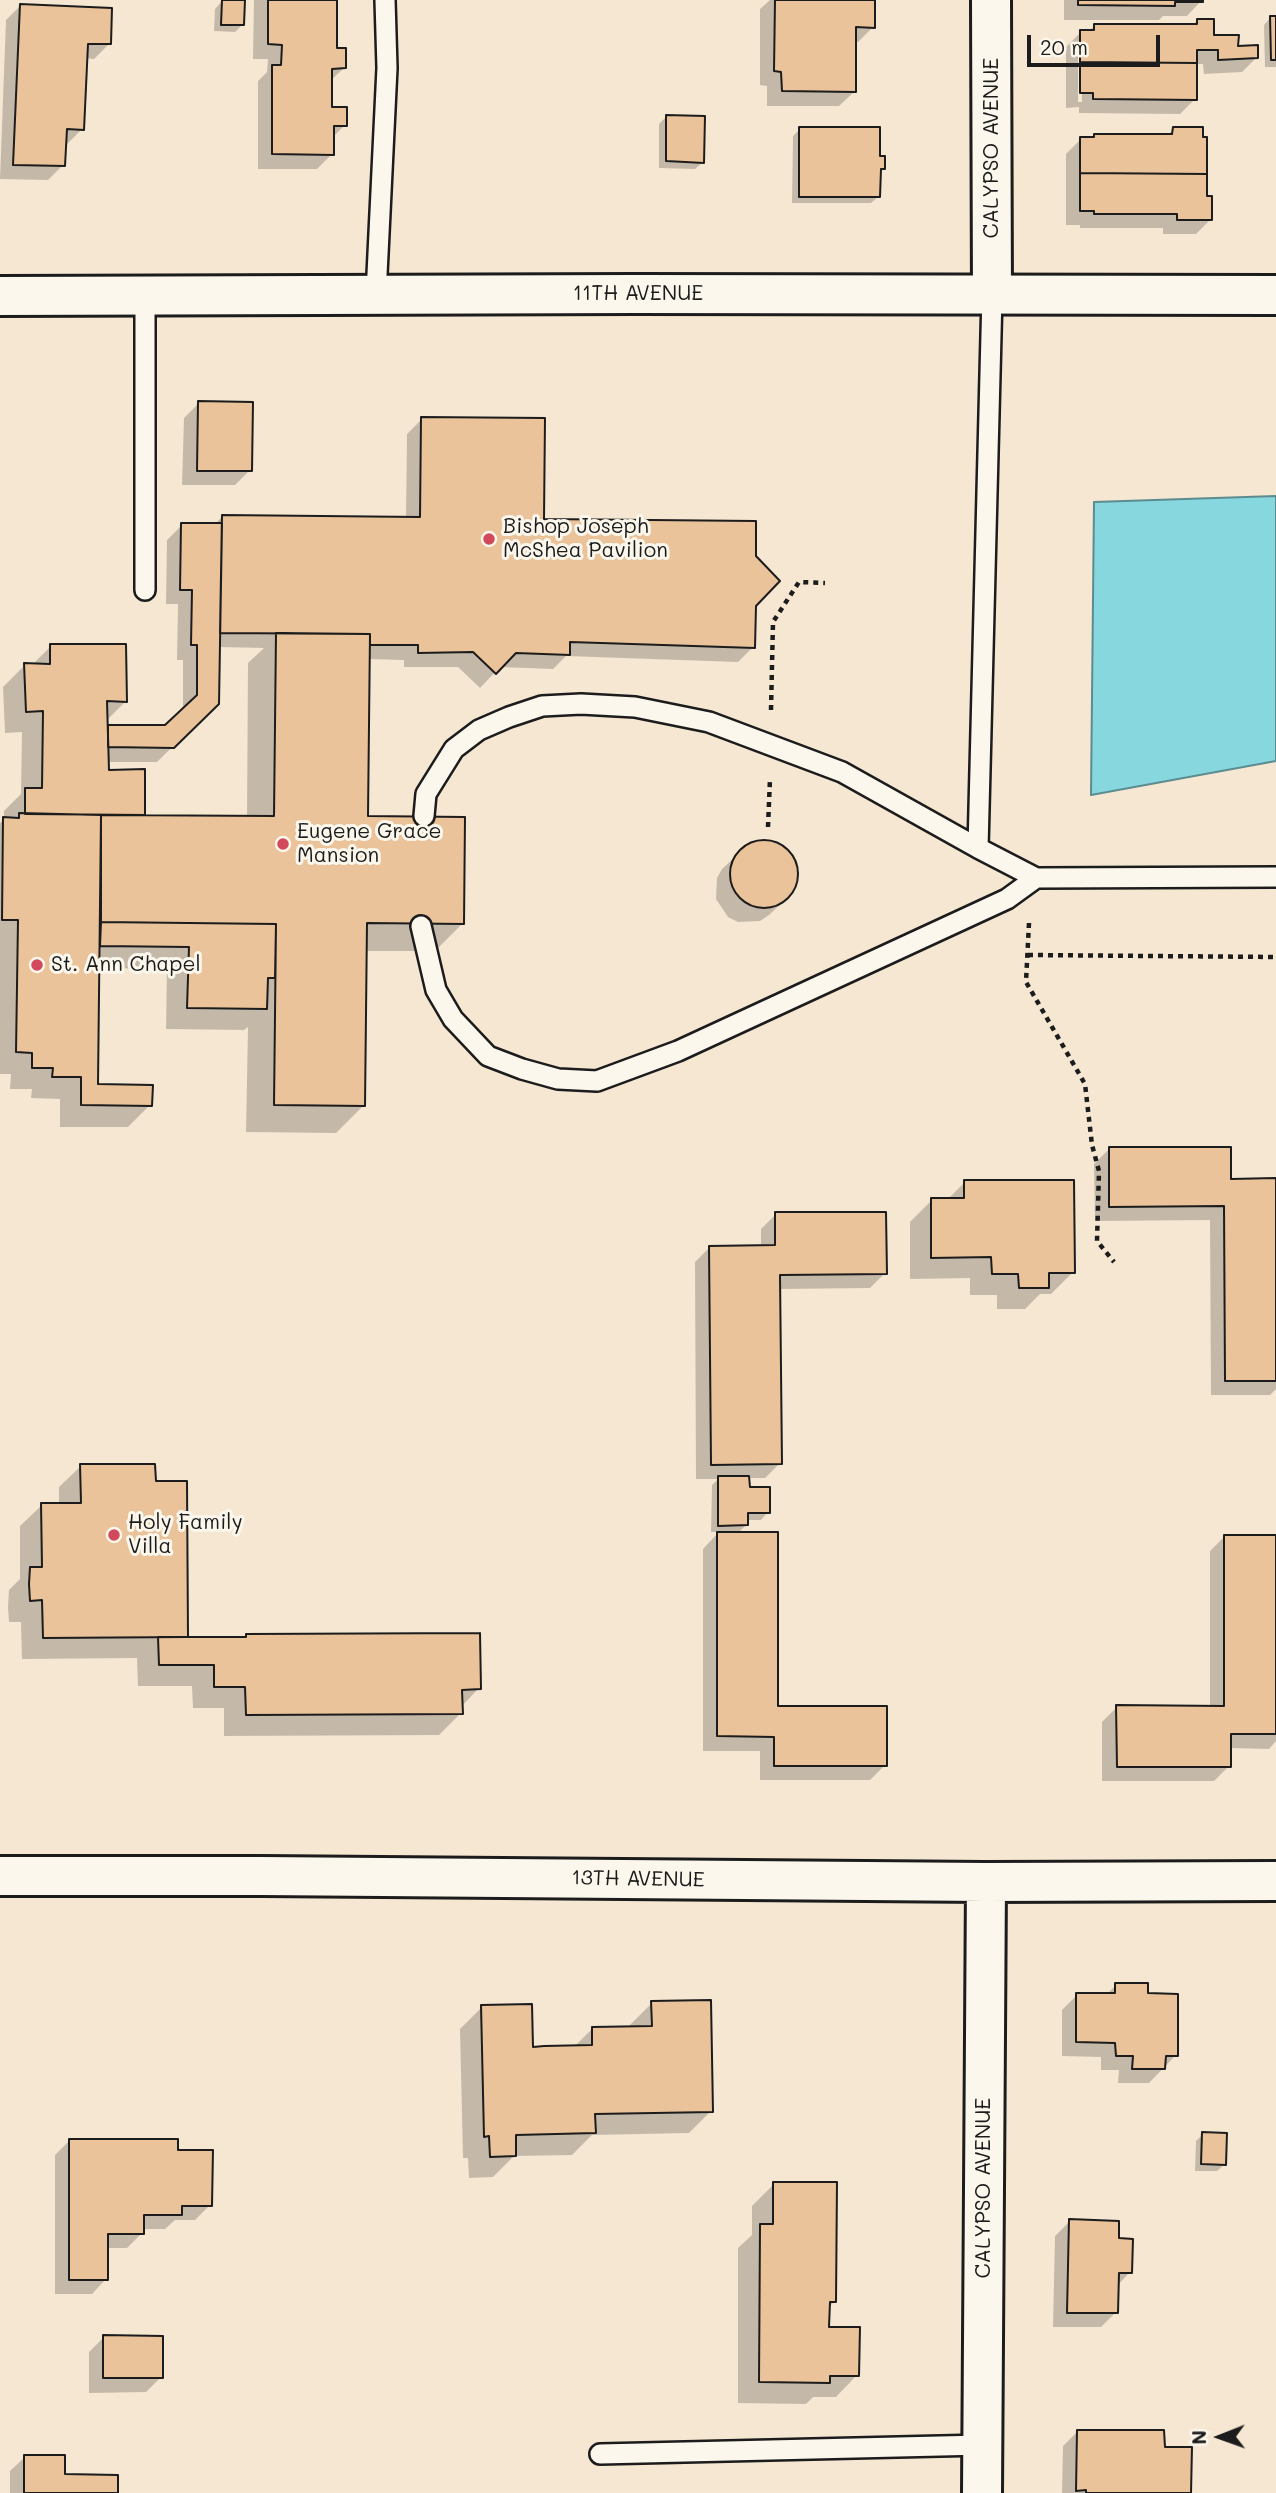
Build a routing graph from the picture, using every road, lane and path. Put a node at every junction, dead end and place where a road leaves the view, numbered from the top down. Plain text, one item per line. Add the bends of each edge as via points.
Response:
1 (385, 0) edge
2 (991, 0) edge
3 (145, 295) junction
4 (376, 295) junction
5 (992, 295) junction
6 (1276, 295) edge
7 (0, 296) edge
8 (825, 583) dead end
9 (145, 590) dead end
10 (771, 745) junction
11 (424, 816) dead end
12 (768, 827) dead end
13 (978, 848) junction
14 (1276, 877) edge
15 (1036, 878) junction
16 (421, 926) dead end
17 (1028, 955) junction
18 (1276, 957) edge
19 (1114, 1262) dead end
20 (0, 1877) edge
21 (1276, 1881) edge
22 (986, 1882) junction
23 (982, 2445) junction
24 (600, 2454) dead end
25 (982, 2493) edge

1 - 4 lane via 387,68
2 - 5 street, CALYPSO AVENUE
3 - 4 street, 11TH AVENUE
3 - 7 street, 11TH AVENUE
3 - 9 lane
4 - 5 street, 11TH AVENUE
5 - 6 street, 11TH AVENUE
5 - 13 lane
8 - 10 path via 799,582 773,622
10 - 11 lane via 709,722 635,707 542,706 479,730 454,749 426,794
10 - 12 path
10 - 13 lane via 842,772
13 - 15 lane
14 - 15 lane
15 - 16 lane via 1007,899 678,1051 597,1081 558,1079 488,1056 453,1019 436,990
15 - 17 path
17 - 18 path
17 - 19 path via 1026,982 1085,1084 1100,1171 1097,1241
20 - 22 street, 13TH AVENUE
21 - 22 street, 13TH AVENUE
22 - 23 street, CALYPSO AVENUE
23 - 24 lane
23 - 25 street, CALYPSO AVENUE

